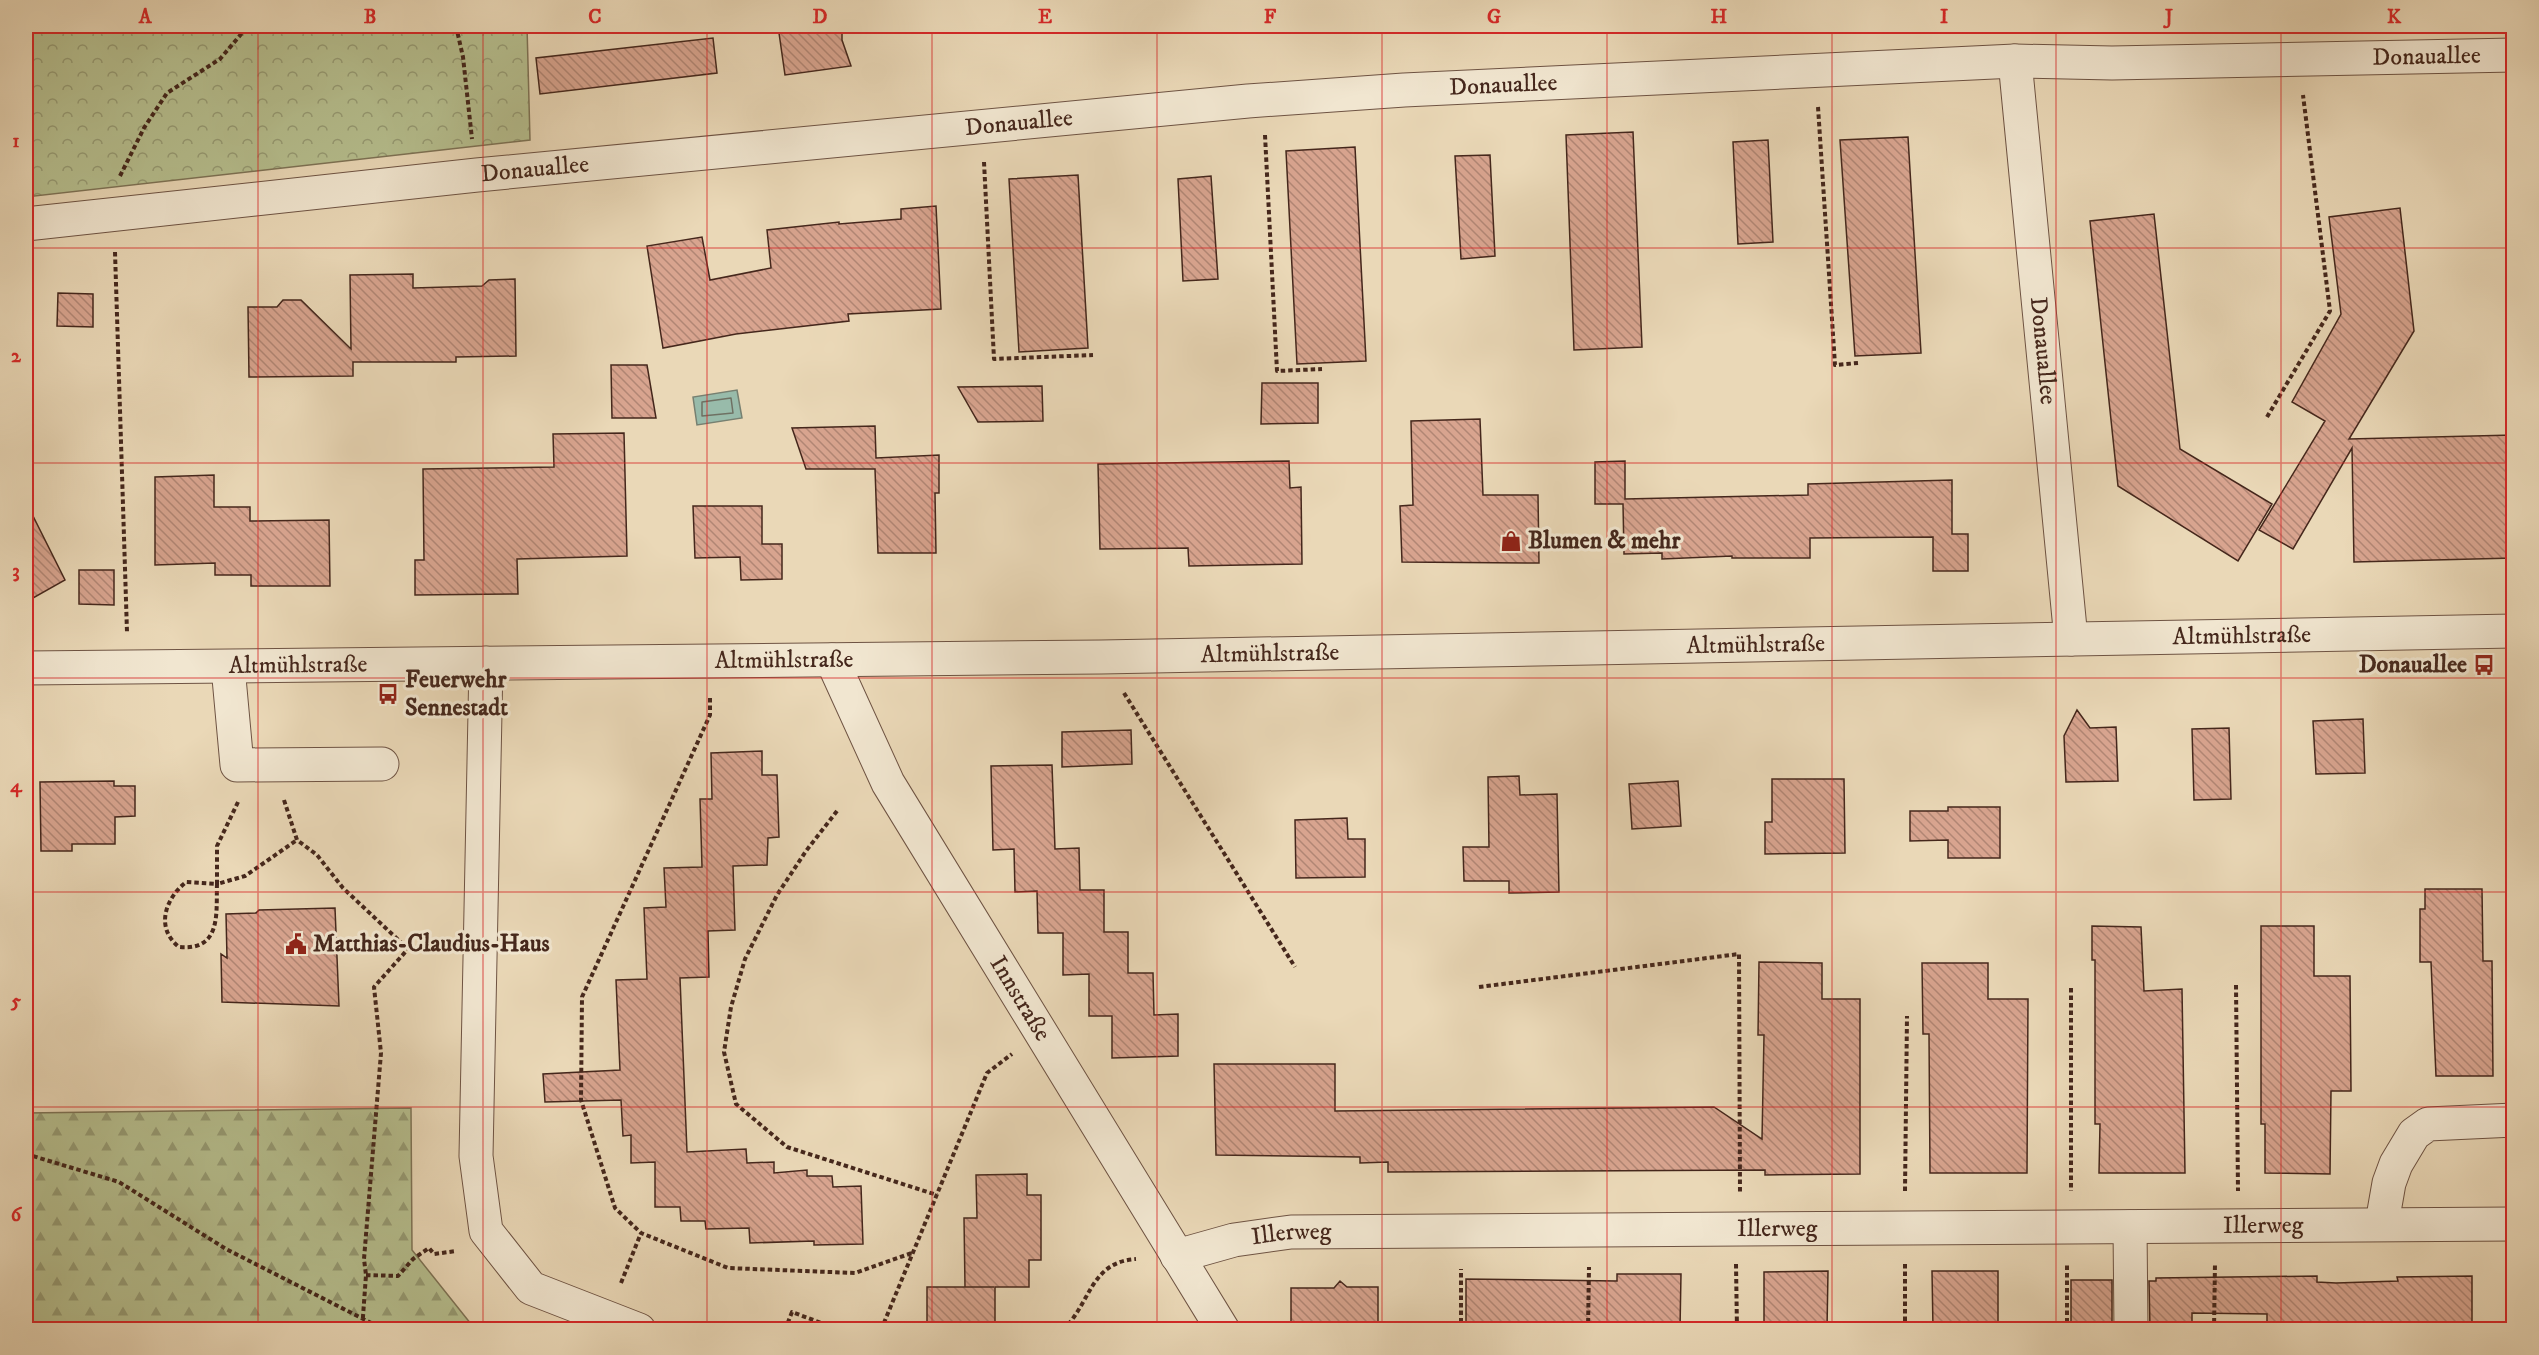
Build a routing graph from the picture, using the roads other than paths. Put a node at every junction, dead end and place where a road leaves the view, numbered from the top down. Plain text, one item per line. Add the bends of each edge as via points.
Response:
1 (2514, 55) edge
2 (2015, 61) junction
3 (26, 224) edge
4 (2514, 631) edge
5 (2071, 639) junction
6 (832, 660) junction
7 (486, 663) junction
8 (228, 667) junction
9 (26, 668) edge
10 (382, 764) dead end
11 (2514, 1120) edge
12 (2382, 1223) junction
13 (2514, 1224) edge
14 (2130, 1227) junction
15 (1177, 1256) junction
16 (625, 1324) edge
17 (1223, 1329) edge
18 (2131, 1329) edge

1 - 2 street, Donauallee via 2112,63
2 - 3 street, Donauallee via 1263,99 477,175
2 - 5 street, Donauallee
4 - 5 street, Altmühlstraße
5 - 6 street, Altmühlstraße
6 - 7 street, Altmühlstraße
6 - 15 street, Innstraße via 888,783
7 - 8 street, Altmühlstraße
7 - 16 street via 476,1156 486,1231 531,1288
8 - 9 street, Altmühlstraße
8 - 10 street via 237,765
11 - 12 street via 2428,1124 2414,1134 2390,1183
12 - 13 street, Illerweg
12 - 14 street, Illerweg
14 - 15 street, Illerweg via 1291,1232 1234,1240
14 - 18 street
15 - 17 street, Innstraße

